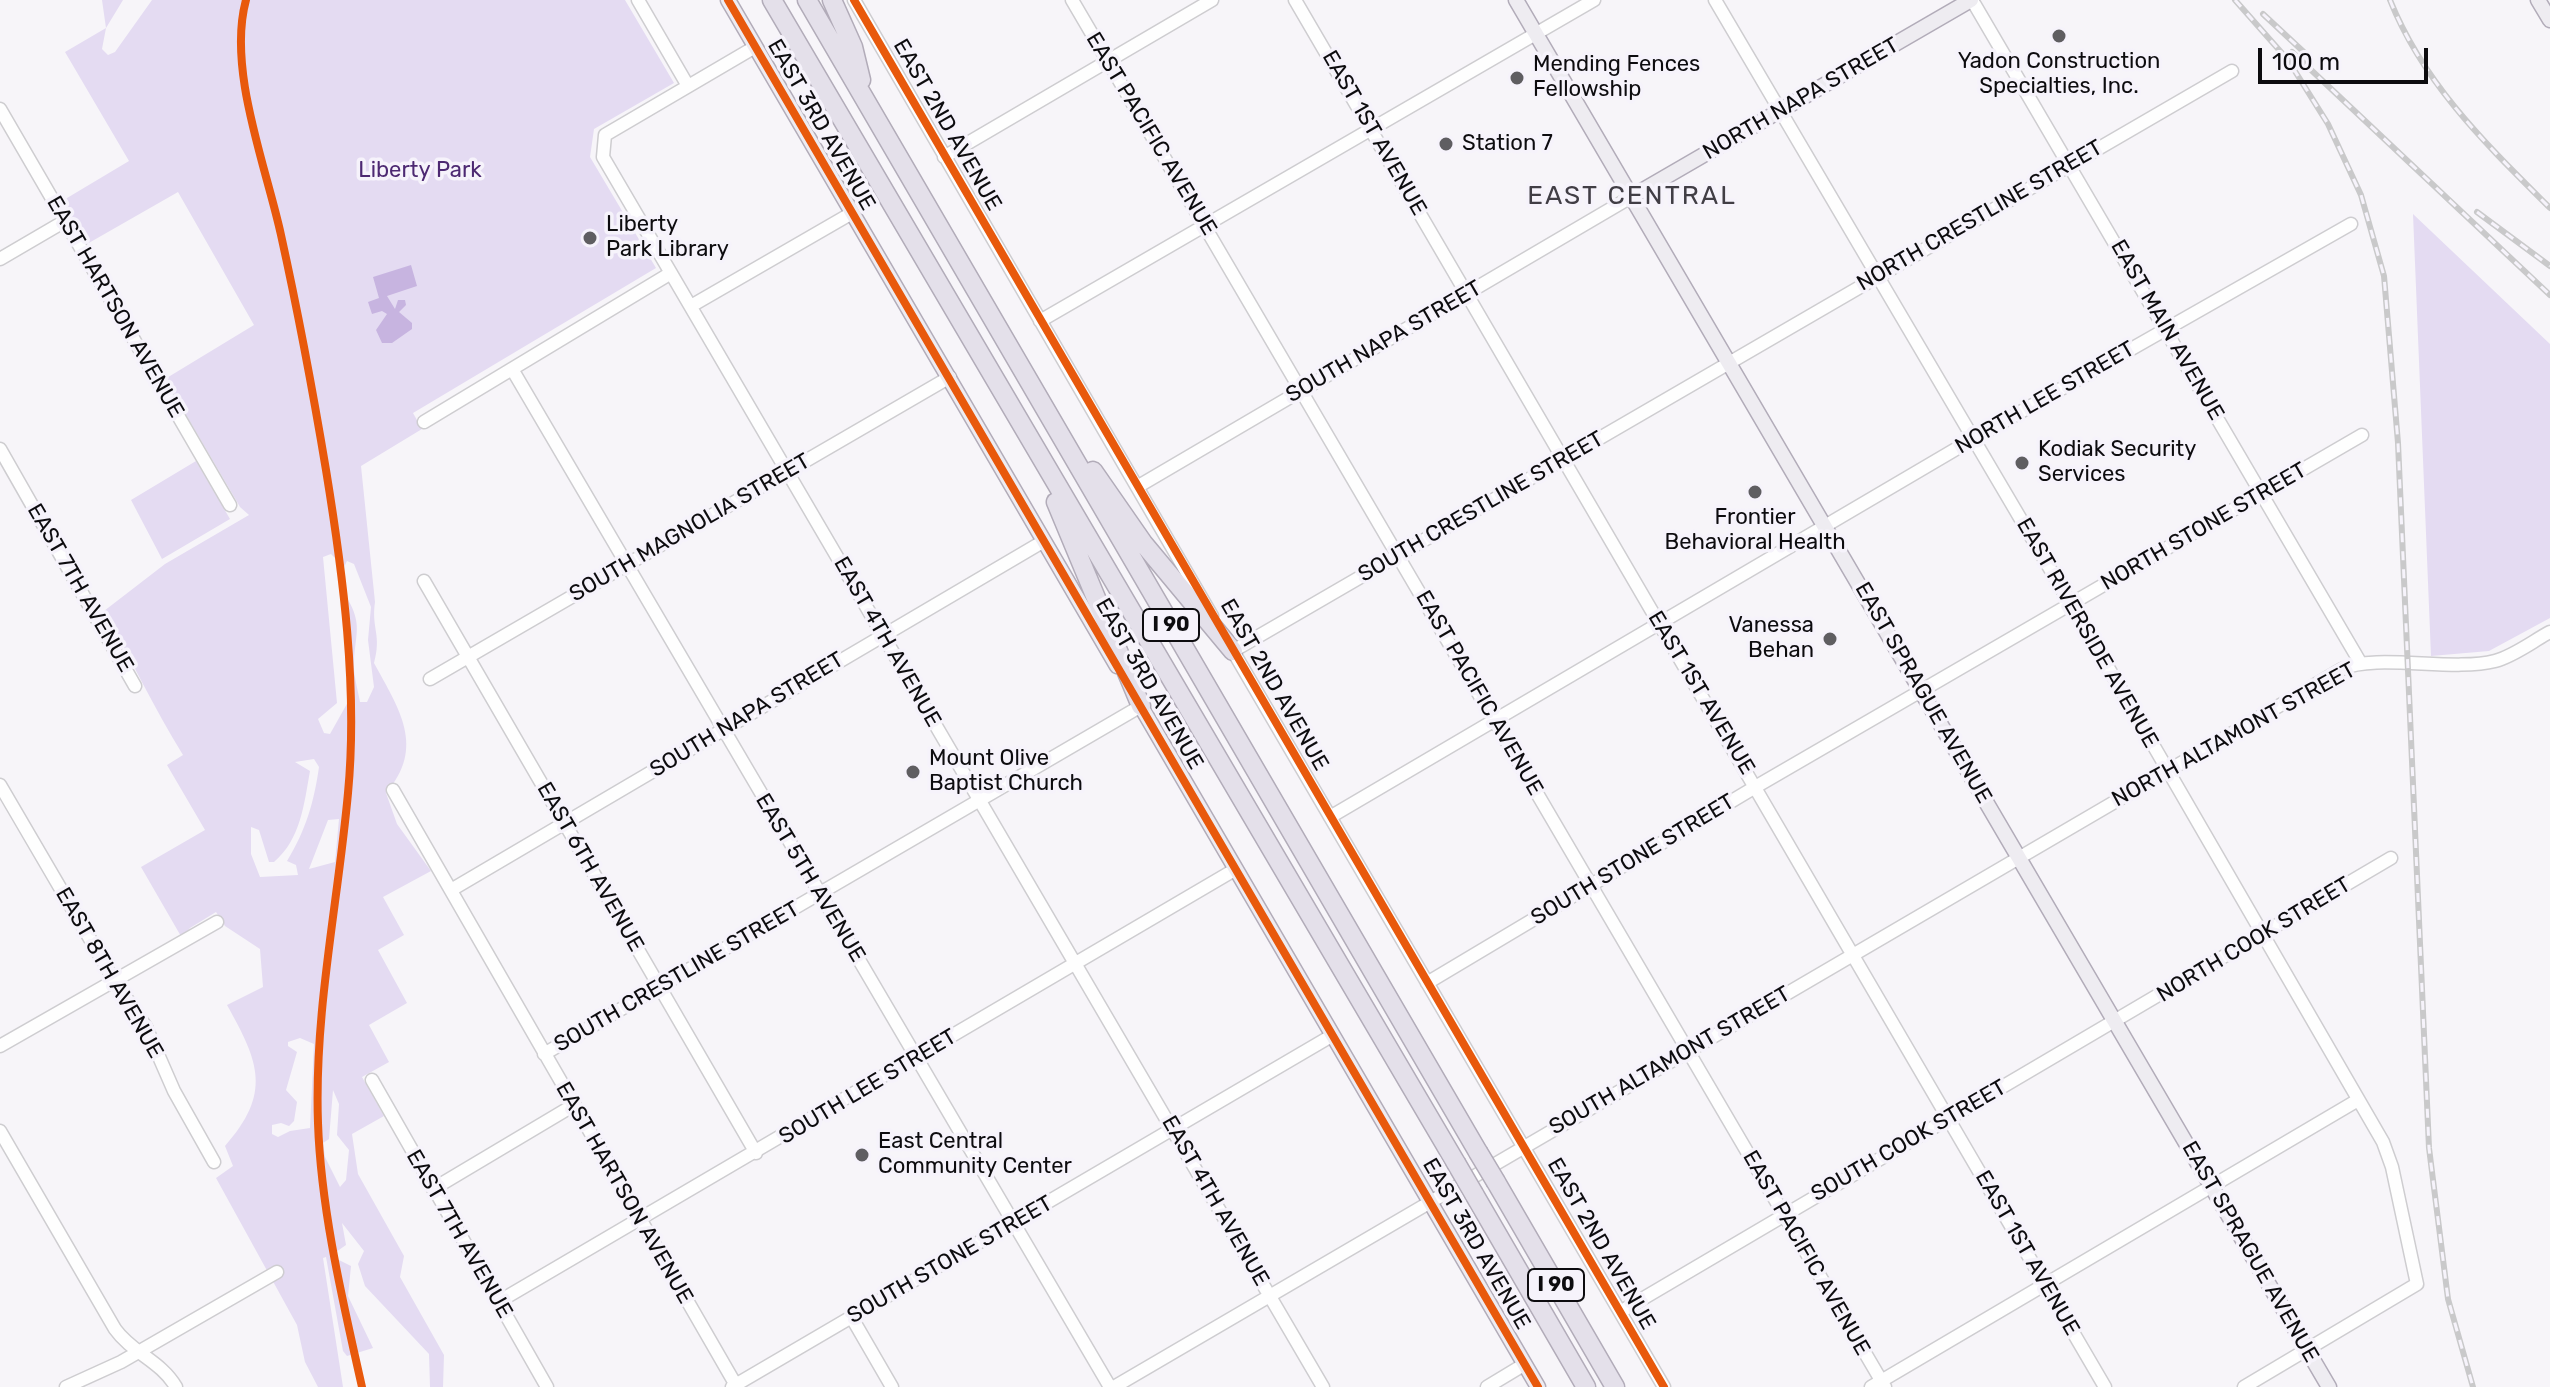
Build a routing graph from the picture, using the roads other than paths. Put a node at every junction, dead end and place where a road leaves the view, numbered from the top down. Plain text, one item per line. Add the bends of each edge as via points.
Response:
1 (638, 0) edge
2 (728, 0) edge
3 (807, 0) edge
4 (832, 0) edge
5 (854, 0) edge
6 (1072, 0) edge
7 (1212, 0) edge
8 (1295, 0) edge
9 (1516, 0) edge
10 (1594, 0) edge
11 (1715, 0) edge
12 (1972, 0) edge
13 (2538, 0) edge
14 (773, 1) edge
15 (2550, 20) edge
16 (1535, 33) junction
17 (755, 47) junction
18 (1108, 61) junction
19 (2232, 71) dead end
20 (688, 86) junction
21 (865, 99) junction
22 (0, 109) edge
23 (1780, 111) junction
24 (1371, 128) junction
25 (944, 157) junction
26 (2070, 163) junction
27 (1631, 197) junction
28 (852, 213) junction
29 (65, 221) junction
30 (2351, 224) dead end
31 (1205, 225) junction
32 (0, 259) edge
33 (671, 273) junction
34 (1876, 275) junction
35 (1468, 293) junction
36 (691, 306) junction
37 (1040, 321) junction
38 (2166, 328) junction
39 (1729, 363) junction
40 (512, 369) junction
41 (950, 377) junction
42 (1302, 390) junction
43 (424, 422) dead end
44 (2362, 435) dead end
45 (1973, 439) junction
46 (1031, 440) junction
47 (1063, 440) junction
48 (0, 449) edge
49 (1564, 459) junction
50 (788, 472) junction
51 (1137, 487) junction
52 (2263, 493) junction
53 (230, 505) dead end
54 (1825, 527) junction
55 (1044, 541) junction
56 (1398, 555) junction
57 (626, 566) junction
58 (424, 581) dead end
59 (2071, 603) junction
60 (1660, 624) junction
61 (2550, 632) edge
62 (882, 635) junction
63 (1233, 651) junction
64 (468, 657) junction
65 (2360, 662) junction
66 (430, 679) dead end
67 (135, 686) dead end
68 (1921, 689) junction
69 (1141, 706) junction
70 (1495, 720) junction
71 (723, 730) junction
72 (2167, 770) junction
73 (0, 785) edge
74 (1757, 786) junction
75 (393, 790) dead end
76 (980, 800) junction
77 (1330, 817) junction
78 (565, 821) junction
79 (2019, 858) junction
80 (2391, 858) dead end
81 (1236, 869) junction
82 (1592, 886) junction
83 (451, 890) junction
84 (820, 895) junction
85 (217, 922) dead end
86 (2263, 935) junction
87 (1853, 955) junction
88 (1076, 963) junction
89 (114, 980) junction
90 (1427, 983) junction
91 (659, 987) junction
92 (2116, 1022) junction
93 (1333, 1035) junction
94 (0, 1046) edge
95 (1688, 1051) junction
96 (544, 1054) junction
97 (917, 1058) junction
98 (372, 1080) dead end
99 (2358, 1100) junction
100 (574, 1105) junction
101 (1949, 1119) junction
102 (1173, 1129) junction
103 (0, 1131) edge
104 (1523, 1147) junction
105 (756, 1153) junction
106 (214, 1162) dead end
107 (2212, 1186) junction
108 (433, 1189) junction
109 (1432, 1201) junction
110 (1783, 1213) junction
111 (641, 1220) junction
112 (1014, 1222) junction
113 (277, 1272) dead end
114 (2045, 1284) junction
115 (1269, 1295) junction
116 (498, 1302) junction
117 (1620, 1312) junction
118 (852, 1318) junction
119 (2307, 1350) junction
120 (139, 1352) junction
121 (1525, 1364) junction
122 (1879, 1385) edge
123 (735, 1386) edge
124 (66, 1387) edge
125 (176, 1387) edge
126 (547, 1387) edge
127 (892, 1387) edge
128 (1112, 1387) edge
129 (1323, 1387) edge
130 (1487, 1387) edge
131 (1538, 1387) edge
132 (1586, 1387) edge
133 (1615, 1387) edge
134 (1664, 1387) edge
135 (2105, 1387) edge
136 (2244, 1387) edge
137 (2329, 1387) edge

1 - 20 street
2 - 17 main road, EAST 3RD AVENUE
3 - 21 highway, I 90
4 - 21 highway via 853,47
5 - 25 street, EAST 2ND AVENUE
6 - 18 street, EAST PACIFIC AVENUE
7 - 18 street
8 - 24 street, EAST 1ST AVENUE
9 - 16 main road, EAST SPRAGUE AVENUE
10 - 16 street
11 - 23 street, EAST RIVERSIDE AVENUE
12 - 23 main road, NORTH NAPA STREET
12 - 26 street, EAST MAIN AVENUE
13 - 15 main road
14 - 46 highway, I 90
16 - 24 street
16 - 27 main road, EAST SPRAGUE AVENUE
17 - 20 street
17 - 28 main road, EAST 3RD AVENUE
18 - 25 street
18 - 31 street, EAST PACIFIC AVENUE
19 - 26 street, NORTH CRESTLINE STREET
20 - 33 street, EAST 4TH AVENUE via 605,135 602,143 603,157
21 - 47 highway, I 90
22 - 29 street, EAST HARTSON AVENUE
23 - 27 main road, NORTH NAPA STREET
23 - 34 street, EAST RIVERSIDE AVENUE
24 - 31 street
24 - 35 street, EAST 1ST AVENUE
25 - 37 street, EAST 2ND AVENUE
26 - 34 street, NORTH CRESTLINE STREET
26 - 38 street, EAST MAIN AVENUE
27 - 35 street, SOUTH NAPA STREET
27 - 39 main road, EAST SPRAGUE AVENUE
28 - 36 street
28 - 41 main road, EAST 3RD AVENUE
29 - 32 street
29 - 53 street, EAST HARTSON AVENUE
30 - 38 street, NORTH LEE STREET
31 - 37 street
31 - 42 street, EAST PACIFIC AVENUE
33 - 36 street, EAST 4TH AVENUE
33 - 40 street
34 - 39 street, NORTH CRESTLINE STREET
34 - 45 street, EAST RIVERSIDE AVENUE
35 - 42 street, SOUTH NAPA STREET
35 - 49 street, EAST 1ST AVENUE
36 - 50 street, EAST 4TH AVENUE
37 - 51 street, EAST 2ND AVENUE
38 - 45 street, NORTH LEE STREET
38 - 52 street, EAST MAIN AVENUE
39 - 49 street, SOUTH CRESTLINE STREET
39 - 54 main road, EAST SPRAGUE AVENUE
40 - 43 street
40 - 57 street, EAST 5TH AVENUE
41 - 50 street, SOUTH MAGNOLIA STREET
41 - 55 main road, EAST 3RD AVENUE
42 - 51 street, SOUTH NAPA STREET
42 - 56 street, EAST PACIFIC AVENUE
44 - 52 street, NORTH STONE STREET
45 - 54 street, NORTH LEE STREET
45 - 59 street, EAST RIVERSIDE AVENUE
46 - 69 highway
46 - 132 highway, I 90, bridge
47 - 63 highway via 1097,475 1143,543
47 - 133 highway, I 90, bridge
48 - 67 street, EAST 7TH AVENUE
49 - 56 street, SOUTH CRESTLINE STREET
49 - 60 street, EAST 1ST AVENUE
50 - 57 street, SOUTH MAGNOLIA STREET
50 - 62 street, EAST 4TH AVENUE
51 - 63 street, EAST 2ND AVENUE
52 - 59 street, NORTH STONE STREET
52 - 65 street, EAST MAIN AVENUE
54 - 60 street
54 - 68 main road, EAST SPRAGUE AVENUE
55 - 62 street, SOUTH NAPA STREET
55 - 69 main road, EAST 3RD AVENUE
56 - 63 street, SOUTH CRESTLINE STREET
56 - 70 street, EAST PACIFIC AVENUE
57 - 64 street, SOUTH MAGNOLIA STREET
57 - 71 street, EAST 5TH AVENUE
58 - 64 street, EAST 6TH AVENUE
59 - 68 street, NORTH STONE STREET
59 - 72 street, EAST RIVERSIDE AVENUE
60 - 70 street
60 - 74 street, EAST 1ST AVENUE
61 - 65 street, NORTH ALTAMONT STREET via 2494,662
62 - 71 street, SOUTH NAPA STREET
62 - 76 street, EAST 4TH AVENUE
63 - 77 street, EAST 2ND AVENUE
64 - 66 street, SOUTH MAGNOLIA STREET
64 - 78 street, EAST 6TH AVENUE
65 - 72 street, NORTH ALTAMONT STREET
68 - 74 street, SOUTH STONE STREET
68 - 79 main road, EAST SPRAGUE AVENUE
69 - 76 street, SOUTH CRESTLINE STREET
69 - 81 main road, EAST 3RD AVENUE
70 - 77 street
70 - 82 street, EAST PACIFIC AVENUE
71 - 78 street, SOUTH NAPA STREET
71 - 84 street, EAST 5TH AVENUE
72 - 79 street, NORTH ALTAMONT STREET
72 - 86 street, EAST RIVERSIDE AVENUE
73 - 89 street, EAST 8TH AVENUE
74 - 82 street, SOUTH STONE STREET
74 - 87 street, EAST 1ST AVENUE
75 - 83 street, EAST HARTSON AVENUE
76 - 84 street, SOUTH CRESTLINE STREET
76 - 88 street, EAST 4TH AVENUE
77 - 90 street, EAST 2ND AVENUE
78 - 83 street, SOUTH NAPA STREET
78 - 91 street, EAST 6TH AVENUE
79 - 87 street, SOUTH ALTAMONT STREET
79 - 92 main road, EAST SPRAGUE AVENUE
80 - 86 street, NORTH COOK STREET
81 - 88 street, SOUTH LEE STREET
81 - 93 main road, EAST 3RD AVENUE
82 - 90 street, SOUTH STONE STREET
82 - 95 street, EAST PACIFIC AVENUE
83 - 96 street, EAST HARTSON AVENUE
84 - 91 street, SOUTH CRESTLINE STREET
84 - 97 street, EAST 5TH AVENUE
85 - 89 street
86 - 92 street, NORTH COOK STREET
86 - 99 street, EAST RIVERSIDE AVENUE
87 - 95 street, SOUTH ALTAMONT STREET
87 - 101 street, EAST 1ST AVENUE
88 - 97 street, SOUTH LEE STREET
88 - 102 street, EAST 4TH AVENUE
89 - 94 street
89 - 106 street, EAST 8TH AVENUE via 146,1027
90 - 104 street, EAST 2ND AVENUE
91 - 96 street, SOUTH CRESTLINE STREET
91 - 105 street, EAST 6TH AVENUE
92 - 101 street, SOUTH COOK STREET
92 - 107 main road, EAST SPRAGUE AVENUE
93 - 102 street, SOUTH STONE STREET
93 - 109 main road, EAST 3RD AVENUE
95 - 104 street, SOUTH ALTAMONT STREET
95 - 110 street, EAST PACIFIC AVENUE
96 - 100 street, EAST HARTSON AVENUE
97 - 105 street, SOUTH LEE STREET
97 - 112 street, EAST 5TH AVENUE
98 - 108 street, EAST 7TH AVENUE
99 - 107 street
99 - 119 street, EAST RIVERSIDE AVENUE via 2392,1167 2417,1284
100 - 108 street
100 - 111 street, EAST HARTSON AVENUE
101 - 110 street, SOUTH COOK STREET
101 - 114 street, EAST 1ST AVENUE
102 - 112 street, SOUTH STONE STREET
102 - 115 street, EAST 4TH AVENUE
103 - 120 street via 115,1329
104 - 109 street, SOUTH ALTAMONT STREET
104 - 117 street, EAST 2ND AVENUE
105 - 111 street, SOUTH LEE STREET
107 - 114 street
107 - 119 main road, EAST SPRAGUE AVENUE
108 - 116 street, EAST 7TH AVENUE
109 - 115 street, SOUTH ALTAMONT STREET
109 - 121 main road, EAST 3RD AVENUE
110 - 117 street, SOUTH COOK STREET
110 - 122 street, EAST PACIFIC AVENUE
111 - 116 street, SOUTH LEE STREET
111 - 123 street, EAST HARTSON AVENUE
112 - 118 street, SOUTH STONE STREET
112 - 128 street, EAST 5TH AVENUE
113 - 120 street
114 - 122 street
114 - 135 street, EAST 1ST AVENUE
115 - 128 street, SOUTH ALTAMONT STREET
115 - 129 street, EAST 4TH AVENUE
116 - 126 street, EAST 7TH AVENUE
117 - 134 street, EAST 2ND AVENUE
118 - 123 street, SOUTH STONE STREET
118 - 127 street
119 - 136 street
119 - 137 main road, EAST SPRAGUE AVENUE
120 - 124 street
120 - 125 street via 159,1365
121 - 130 street
121 - 131 main road, EAST 3RD AVENUE

